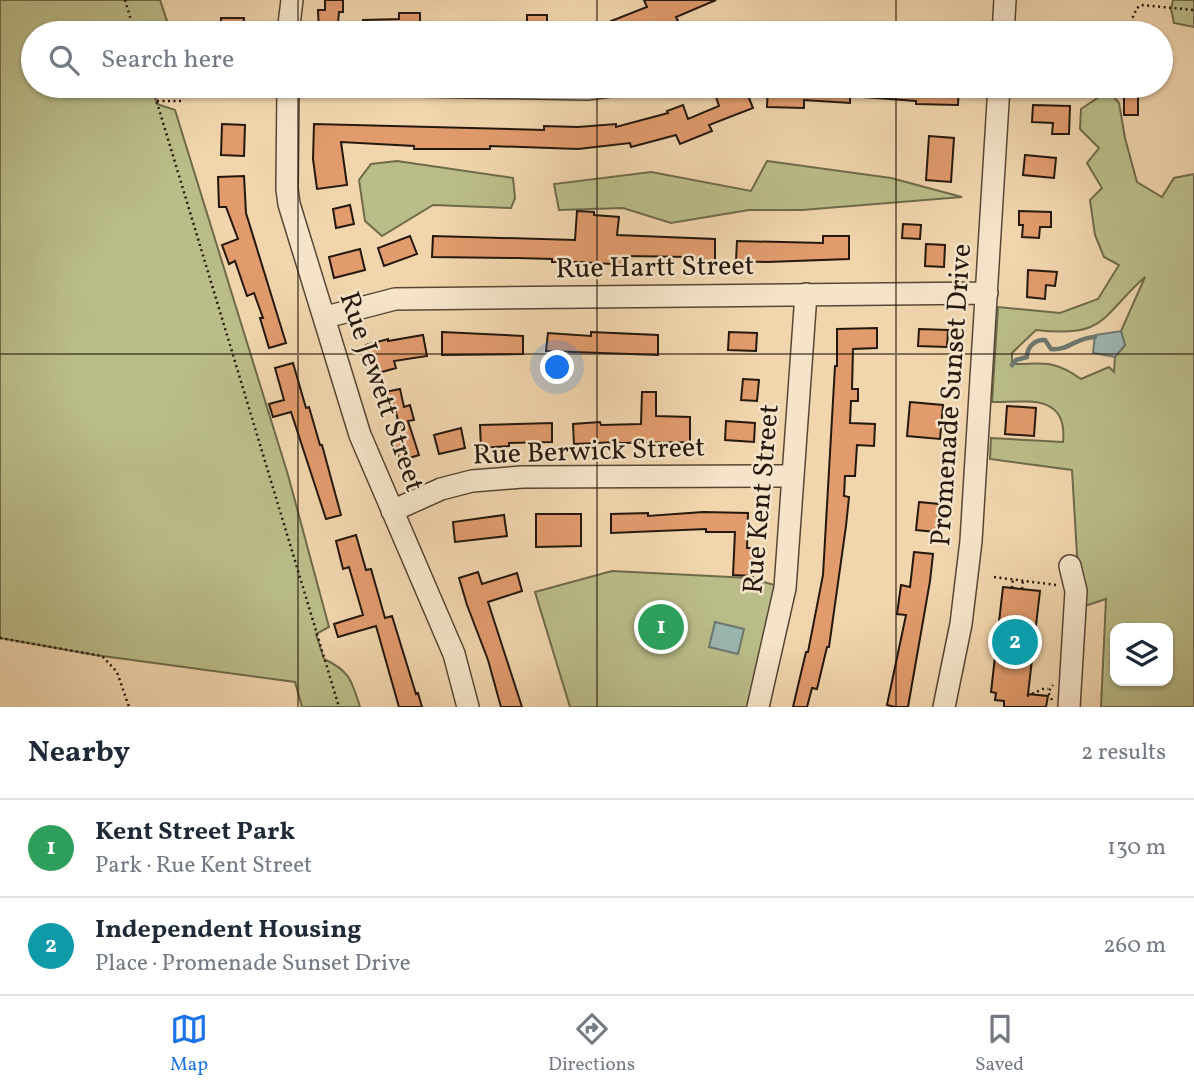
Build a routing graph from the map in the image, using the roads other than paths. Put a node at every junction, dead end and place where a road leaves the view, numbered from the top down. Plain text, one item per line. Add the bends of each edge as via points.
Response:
1 (1005, 0) edge
2 (290, 2) edge
3 (289, 21) edge
4 (1004, 21) edge
5 (288, 98) edge
6 (998, 98) edge
7 (987, 293) junction
8 (806, 294) junction
9 (326, 317) junction
10 (793, 476) junction
11 (392, 511) junction
12 (1070, 566) dead end
13 (1062, 706) edge
14 (468, 707) edge
15 (758, 707) edge
16 (944, 707) edge

1 - 4 street
2 - 3 street
5 - 9 street, Rue Jewett Street via 289,204
6 - 7 street, Promenade Sunset Drive
7 - 8 street, Rue Hartt Street
7 - 16 street, Promenade Sunset Drive via 968,564
8 - 9 street, Rue Hartt Street via 395,299
8 - 10 street, Rue Kent Street
9 - 11 street, Rue Jewett Street via 360,435
10 - 11 street, Rue Berwick Street via 472,481
10 - 15 street, Rue Kent Street via 785,588
11 - 14 street, Rue Jewett Street via 454,654
12 - 13 street via 1076,591

